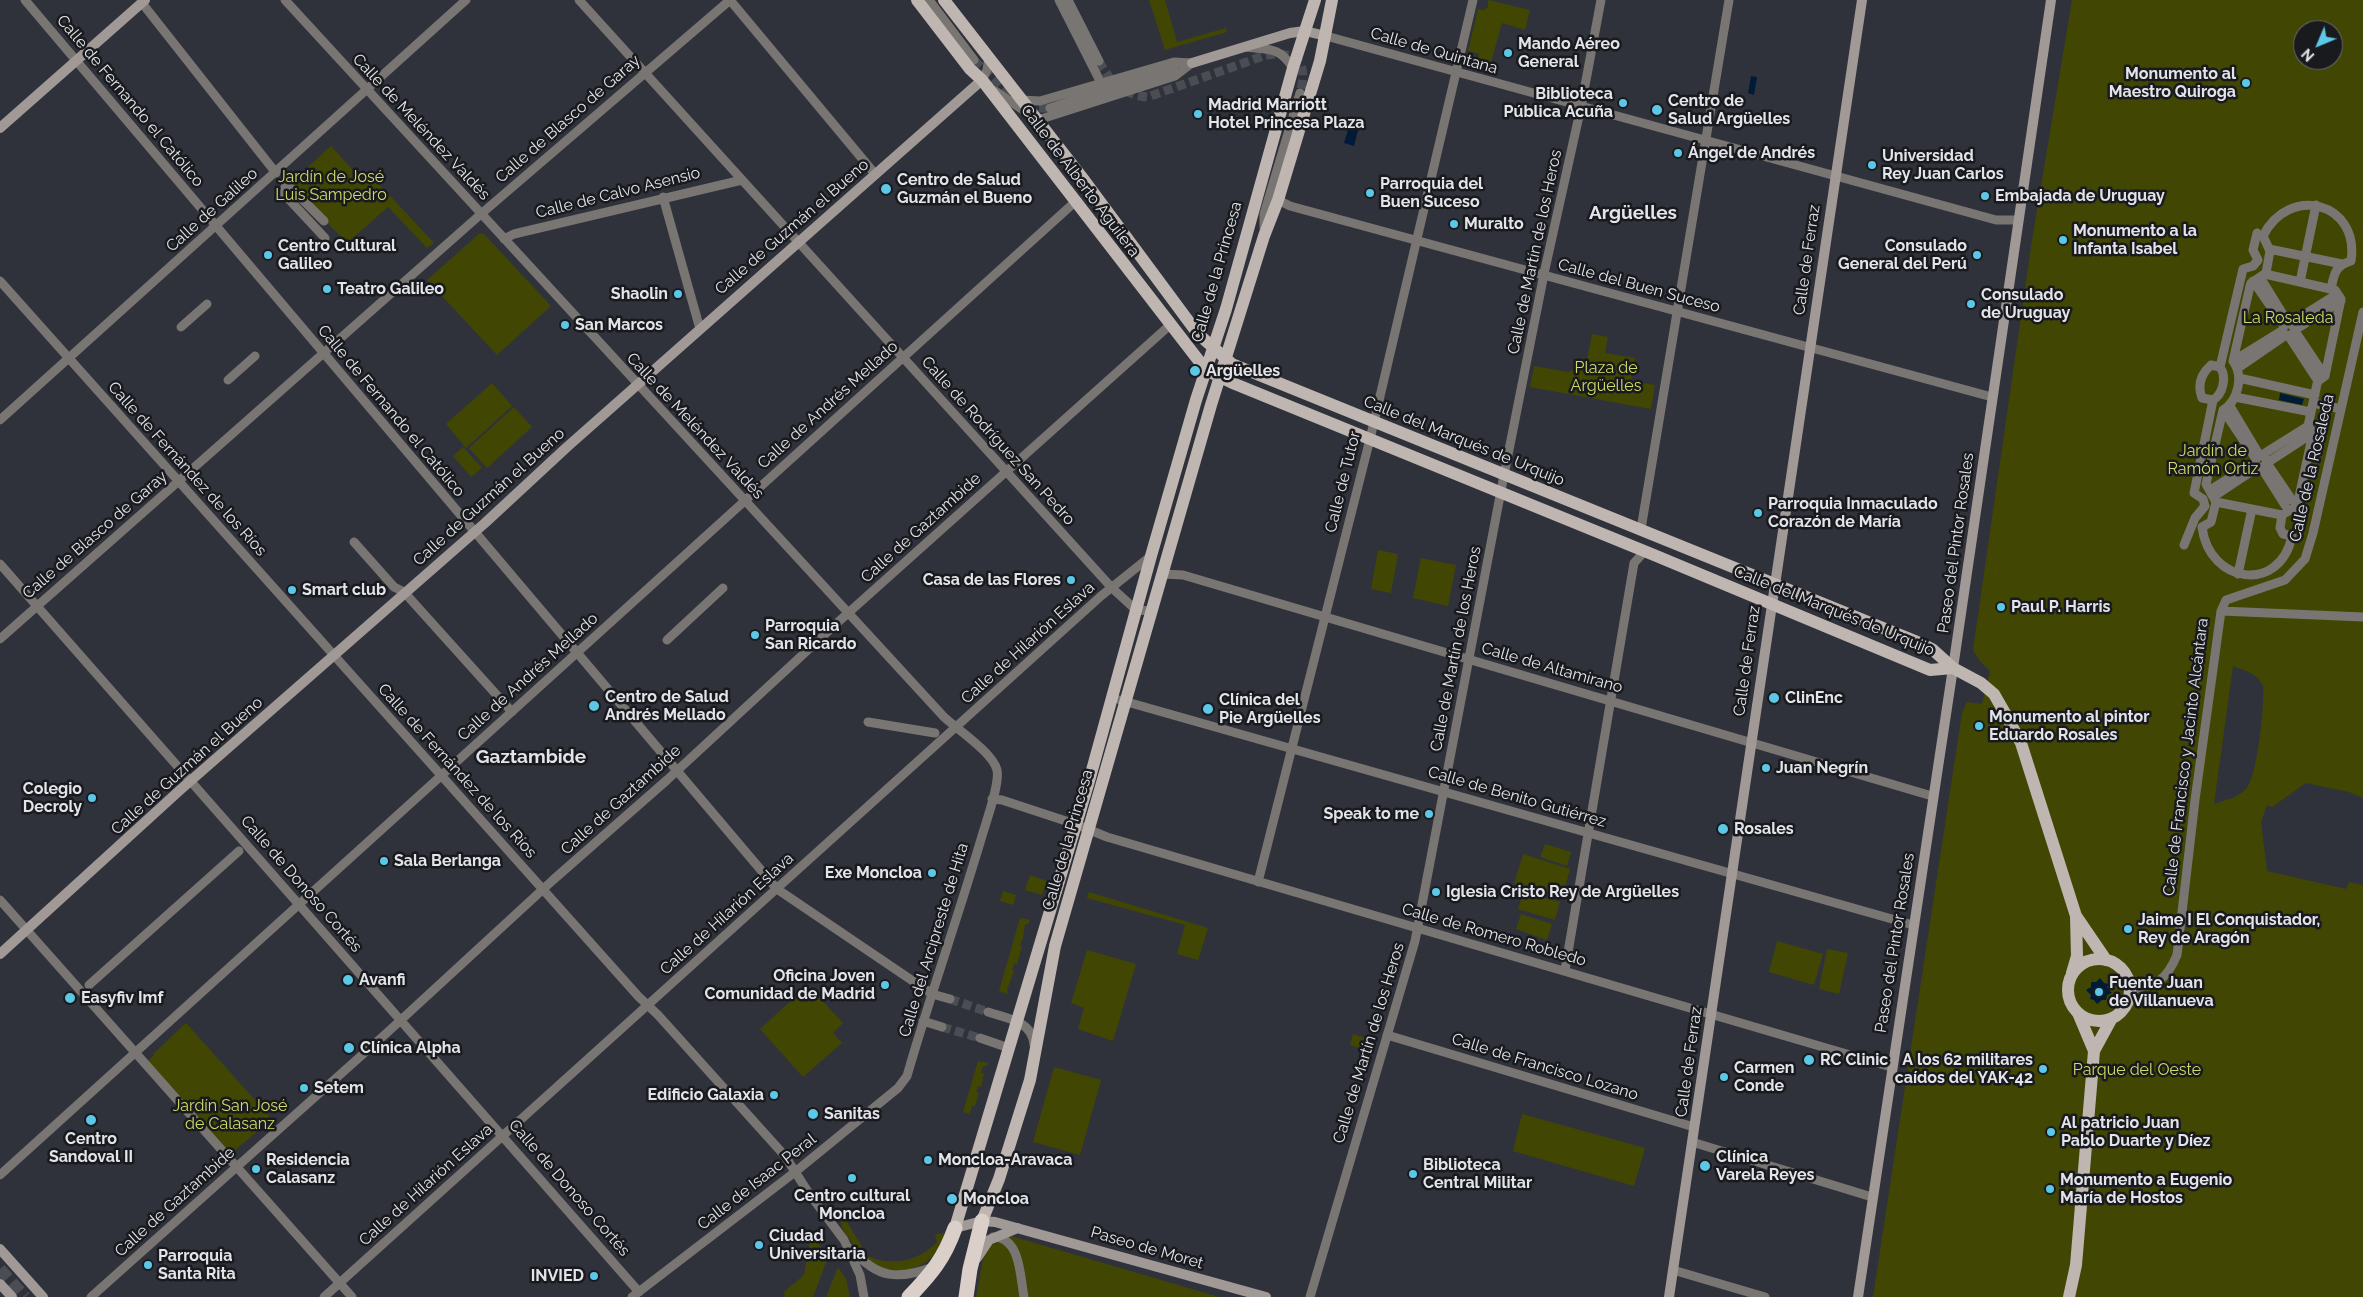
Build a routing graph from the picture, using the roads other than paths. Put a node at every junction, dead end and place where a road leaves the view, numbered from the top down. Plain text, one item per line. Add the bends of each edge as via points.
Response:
1 (25, 0) edge
2 (284, 0) edge
3 (466, 0) edge
4 (579, 0) edge
5 (730, 0) edge
6 (917, 0) edge
7 (929, 0) edge
8 (944, 0) edge
9 (1059, 0) edge
10 (1068, 0) edge
11 (1314, 0) edge
12 (1332, 0) edge
13 (1473, 0) edge
14 (1600, 0) edge
15 (1729, 0) edge
16 (1862, 0) edge
17 (2050, 0) edge
18 (143, 2) edge
19 (1305, 31) junction
20 (1326, 36) junction
21 (1245, 47) junction
22 (989, 57) junction
23 (974, 60) tunnel mouth
24 (77, 61) junction
25 (1099, 61) tunnel mouth
26 (1192, 63) junction
27 (1293, 68) junction
28 (645, 72) junction
29 (1456, 73) junction
30 (982, 80) junction
31 (1101, 83) junction
32 (366, 90) junction
33 (1300, 93) tunnel mouth
34 (1003, 97) junction
35 (1023, 100) junction
36 (1581, 107) junction
37 (1050, 108) tunnel mouth
38 (1038, 120) junction
39 (0, 128) edge
40 (1705, 141) junction
41 (276, 173) junction
42 (875, 174) junction
43 (1834, 176) junction
44 (742, 180) junction
45 (663, 197) junction
46 (1278, 200) junction
47 (1076, 201) junction
48 (2316, 205) junction
49 (481, 214) junction
50 (2018, 220) junction
51 (324, 221) dead end
52 (217, 226) junction
53 (2258, 233) dead end
54 (1264, 236) junction
55 (326, 238) dead end
56 (504, 239) junction
57 (1416, 240) junction
58 (798, 242) junction
59 (2269, 249) junction
60 (2305, 256) junction
61 (2342, 264) junction
62 (1544, 275) junction
63 (2259, 277) junction
64 (0, 281) edge
65 (2300, 282) junction
66 (2336, 295) junction
67 (207, 304) dead end
68 (1677, 312) junction
69 (2363, 312) edge
70 (1170, 325) junction
71 (181, 327) dead end
72 (700, 329) junction
73 (2289, 330) junction
74 (1810, 348) junction
75 (1213, 350) junction
76 (323, 354) junction
77 (255, 356) dead end
78 (902, 357) junction
79 (68, 360) junction
80 (1226, 360) junction
81 (2236, 364) junction
82 (2220, 367) junction
83 (1206, 370) junction
84 (1220, 378) junction
85 (2239, 378) junction
86 (2321, 378) junction
87 (228, 380) dead end
88 (637, 385) junction
89 (2235, 396) junction
90 (1992, 397) junction
91 (2213, 400) junction
92 (2313, 403) junction
93 (2226, 408) junction
94 (2341, 409) junction
95 (0, 420) edge
96 (1373, 422) junction
97 (2310, 430) junction
98 (1370, 439) junction
99 (2261, 462) junction
100 (1006, 472) junction
101 (1504, 475) junction
102 (178, 482) junction
103 (1502, 493) junction
104 (2213, 496) junction
105 (744, 501) junction
106 (2288, 503) dead end
107 (2252, 509) junction
108 (2282, 515) junction
109 (1641, 529) junction
110 (474, 532) junction
111 (354, 542) dead end
112 (2184, 545) dead end
113 (1645, 551) junction
114 (1151, 556) junction
115 (0, 564) edge
116 (1163, 574) junction
117 (2238, 574) junction
118 (1774, 583) junction
119 (723, 588) dead end
120 (1112, 588) junction
121 (404, 592) junction
122 (1771, 603) junction
123 (37, 606) junction
124 (1136, 610) junction
125 (1152, 611) junction
126 (2221, 611) junction
127 (848, 613) junction
128 (1325, 617) junction
129 (2363, 617) edge
130 (0, 639) edge
131 (667, 640) dead end
132 (577, 652) junction
133 (334, 656) junction
134 (1469, 659) junction
135 (1953, 668) junction
136 (1112, 699) junction
137 (1127, 701) junction
138 (1611, 701) junction
139 (512, 712) junction
140 (868, 722) dead end
141 (956, 728) junction
142 (935, 733) dead end
143 (1751, 743) junction
144 (1292, 748) junction
145 (678, 770) junction
146 (441, 776) junction
147 (190, 781) junction
148 (1443, 791) junction
149 (1932, 796) junction
150 (992, 799) junction
151 (1075, 824) junction
152 (1090, 829) junction
153 (1589, 833) junction
154 (239, 851) dead end
155 (1732, 874) junction
156 (1258, 882) junction
157 (778, 889) junction
158 (543, 890) junction
159 (0, 900) edge
160 (300, 904) junction
161 (2076, 916) junction
162 (1913, 926) junction
163 (1418, 929) junction
164 (27, 930) junction
165 (0, 954) edge
166 (2106, 960) junction
167 (1565, 970) junction
168 (2071, 975) junction
169 (90, 985) dead end
170 (2130, 990) junction
171 (932, 994) junction
172 (950, 999) tunnel mouth
173 (647, 1006) junction
174 (988, 1012) tunnel mouth
175 (1711, 1013) junction
176 (2078, 1013) junction
177 (2112, 1018) junction
178 (400, 1020) junction
179 (923, 1020) junction
180 (1017, 1021) junction
181 (942, 1027) tunnel mouth
182 (1387, 1036) junction
183 (980, 1038) tunnel mouth
184 (1009, 1048) junction
185 (2094, 1051) junction
186 (136, 1052) junction
187 (1891, 1067) junction
188 (1030, 1080) junction
189 (898, 1088) joint
190 (1694, 1127) junction
191 (503, 1136) junction
192 (1692, 1142) junction
193 (236, 1166) junction
194 (795, 1172) junction
195 (0, 1175) edge
196 (1872, 1197) junction
197 (982, 1221) junction
198 (955, 1228) junction
199 (1019, 1228) junction
200 (993, 1237) junction
201 (844, 1240) junction
202 (0, 1249) edge
203 (938, 1265) junction
204 (970, 1269) junction
205 (1673, 1270) junction
206 (340, 1283) junction
207 (0, 1284) edge
208 (636, 1294) edge
209 (12, 1297) edge
210 (43, 1297) edge
211 (91, 1297) edge
212 (324, 1297) edge
213 (352, 1297) edge
214 (864, 1297) edge
215 (909, 1297) edge
216 (966, 1297) edge
217 (1024, 1297) edge
218 (1266, 1297) edge
219 (1310, 1297) edge
220 (1669, 1297) edge
221 (1765, 1297) edge
222 (1858, 1297) edge
223 (2069, 1297) edge

1 - 24 street, Calle de Fernando el Católico
2 - 32 street, Calle de Meléndez Valdés
3 - 32 street, Calle de Galileo
4 - 28 street, Calle de Rodríguez San Pedro
5 - 28 street, Calle de Blasco de Garay
5 - 42 street
6 - 30 main road, Calle de Alberto Aguilera
7 - 23 street
8 - 22 main road, Calle de Alberto Aguilera
9 - 31 street
10 - 25 street
11 - 19 main road, Calle de la Princesa
12 - 20 main road, Calle de la Princesa
13 - 29 street, Calle de Tutor
14 - 36 street, Calle de Martín de los Heros
15 - 40 street
16 - 43 main road, Calle de Ferraz
17 - 50 main road, Paseo del Pintor Rosales
18 - 24 main road
18 - 41 street
19 - 20 main road, Calle de Quintana
19 - 21 main road
19 - 27 main road, Calle de la Princesa
20 - 29 street, Calle de Quintana
20 - 46 main road, Calle de la Princesa
21 - 26 main road
21 - 27 street via 1277,50
22 - 30 street
22 - 35 main road, Calle de Alberto Aguilera
24 - 39 main road
24 - 52 street, Calle de Fernando el Católico
26 - 31 street via 1174,62
26 - 37 street
26 - 38 street via 1175,76
27 - 75 main road, Calle de la Princesa
28 - 44 street, Calle de Rodríguez San Pedro
28 - 49 street, Calle de Blasco de Garay
29 - 36 street, Calle de Quintana
29 - 57 street, Calle de Tutor
30 - 34 street
30 - 42 main road, Calle de Guzmán el Bueno
30 - 47 main road, Calle de Alberto Aguilera
31 - 35 street via 1040,101
32 - 41 street, Calle de Galileo
32 - 49 street, Calle de Meléndez Valdés
33 - 54 street, Calle de la Princesa via 1264,214
34 - 35 street
34 - 38 street
35 - 38 main road, Calle de Alberto Aguilera
36 - 40 street, Calle de Quintana
36 - 62 street, Calle de Martín de los Heros
38 - 75 main road, Calle de Alberto Aguilera
40 - 43 street, Calle de Quintana
40 - 68 street
41 - 52 street, Calle de Galileo
42 - 58 main road, Calle de Guzmán el Bueno
43 - 50 street, Calle de Quintana via 1996,220
43 - 74 main road, Calle de Ferraz
44 - 45 street, Calle de Calvo Asensio
44 - 58 street, Calle de Rodríguez San Pedro
45 - 56 street, Calle de Calvo Asensio
45 - 72 street
46 - 54 main road, Calle de la Princesa
46 - 57 street, Calle del Buen Suceso
47 - 70 main road, Calle de Alberto Aguilera
47 - 78 street, Calle de Andrés Mellado
48 - 59 street via 2296,206 2275,218 2263,236
48 - 60 street
48 - 61 street via 2334,214 2349,234 2352,246 2350,260
49 - 56 street, Calle de Meléndez Valdés
49 - 76 street, Calle de Blasco de Garay
50 - 90 main road, Paseo del Pintor Rosales
51 - 55 street via 290,187 286,188 283,193
52 - 76 street, Calle de Fernando el Católico
52 - 79 street, Calle de Galileo
53 - 82 street via 2253,250 2258,260 2253,266 2243,269
54 - 80 main road, Calle de la Princesa
56 - 88 street, Calle de Meléndez Valdés
57 - 62 street, Calle del Buen Suceso
57 - 96 street, Calle de Tutor
58 - 72 main road, Calle de Guzmán el Bueno
58 - 78 street, Calle de Rodríguez San Pedro
59 - 60 street
59 - 63 street
60 - 61 street
60 - 65 street
61 - 66 street via 2335,270
62 - 68 street, Calle del Buen Suceso
62 - 101 street, Calle de Martín de los Heros
63 - 65 street
63 - 73 street
63 - 81 street via 2249,288
64 - 79 street, Calle de Fernández de los Ríos
65 - 66 street
66 - 73 street via 2294,321
66 - 86 street
67 - 71 street
68 - 74 street, Calle del Buen Suceso
68 - 109 street
69 - 94 street, Calle de la Rosaleda
70 - 83 main road, Calle de Alberto Aguilera
70 - 100 street, Calle de Gaztambide
72 - 88 main road, Calle de Guzmán el Bueno
73 - 81 street
73 - 86 street via 2297,334
74 - 90 street, Calle del Buen Suceso
74 - 118 main road, Calle de Ferraz
75 - 80 main road, Calle de Alberto Aguilera
75 - 83 main road, Calle de la Princesa
76 - 102 street, Calle de Blasco de Garay
76 - 110 street, Calle de Fernando el Católico
77 - 87 street
78 - 100 street, Calle de Rodríguez San Pedro
78 - 105 street, Calle de Andrés Mellado
79 - 95 street, Calle de Galileo
79 - 102 street, Calle de Fernández de los Ríos
80 - 84 main road, Calle de la Princesa
80 - 96 main road, Calle del Marqués de Urquijo
81 - 85 street
82 - 91 street via 2224,376 2220,393
82 - 91 street via 2211,365 2203,372 2201,381 2202,398
83 - 84 main road, Calle de Alberto Aguilera
83 - 114 main road, Calle de la Princesa
84 - 98 main road, Calle del Marqués de Urquijo
84 - 116 main road, Calle de la Princesa
85 - 89 street
85 - 92 street
86 - 92 street
88 - 105 street, Calle de Meléndez Valdés
88 - 110 main road, Calle de Guzmán el Bueno
89 - 92 street
89 - 93 street
90 - 135 main road, Paseo del Pintor Rosales
91 - 112 street via 2194,493 2204,498 2205,506 2195,518
92 - 94 street
92 - 97 street
93 - 99 street
93 - 104 street via 2206,484
94 - 126 street, Calle de la Rosaleda via 2305,559 2285,580 2226,600
96 - 98 street, Calle de Tutor
96 - 101 main road, Calle del Marqués de Urquijo
97 - 99 street via 2270,461
97 - 108 street via 2299,500 2297,506
98 - 103 main road, Calle del Marqués de Urquijo
98 - 128 street, Calle de Tutor
99 - 104 street
99 - 106 street via 2269,466
100 - 120 street, Calle de Rodríguez San Pedro
100 - 127 street, Calle de Gaztambide
101 - 103 street, Calle de Martín de los Heros
101 - 109 main road, Calle del Marqués de Urquijo
102 - 123 street, Calle de Blasco de Garay
102 - 133 street, Calle de Fernández de los Ríos
103 - 113 main road, Calle del Marqués de Urquijo
103 - 134 street, Calle de Martín de los Heros
104 - 107 street
104 - 117 street via 2212,522 2202,527 2207,546 2221,565
105 - 127 street, Calle de Meléndez Valdés
105 - 132 street, Calle de Andrés Mellado
107 - 108 street
107 - 117 street
108 - 117 street via 2280,528 2284,534 2292,536 2285,556 2264,572
109 - 118 main road, Calle del Marqués de Urquijo
110 - 121 main road, Calle de Guzmán el Bueno
110 - 132 street, Calle de Fernando el Católico
111 - 121 street via 394,587
113 - 122 main road, Calle del Marqués de Urquijo
113 - 138 street via 1634,563
114 - 120 street, Calle de Hilarión Eslava
114 - 124 main road, Calle de la Princesa
115 - 123 street, Calle de Donoso Cortés
116 - 125 main road, Calle de la Princesa
116 - 128 street, Calle de Altamirano via 1182,574
118 - 122 main road, Calle de Ferraz
118 - 135 main road, Calle del Marqués de Urquijo via 1920,643
119 - 131 street
120 - 124 street, Calle de Rodríguez San Pedro
120 - 141 street, Calle de Hilarión Eslava
121 - 133 main road, Calle de Guzmán el Bueno
121 - 139 street
122 - 135 main road, Calle del Marqués de Urquijo via 1930,670
122 - 143 main road, Calle de Ferraz
123 - 130 street, Calle de Blasco de Garay
123 - 147 street, Calle de Donoso Cortés
124 - 125 street
124 - 136 main road, Calle de la Princesa
125 - 137 main road, Calle de la Princesa
126 - 129 street, Calle de Francisco y Jacinto Alcántara
126 - 170 street, Calle de Francisco y Jacinto Alcántara via 2177,955 2163,980
127 - 141 street, Calle de Meléndez Valdés
127 - 145 street, Calle de Gaztambide
128 - 134 street, Calle de Altamirano
128 - 144 street, Calle de Tutor
132 - 139 street, Calle de Andrés Mellado
132 - 145 street, Calle de Fernando el Católico
133 - 146 street, Calle de Fernández de los Ríos
133 - 147 main road, Calle de Guzmán el Bueno
134 - 138 street, Calle de Altamirano
134 - 148 street, Calle de Martín de los Heros
135 - 149 main road, Paseo del Pintor Rosales
135 - 161 main road via 1994,694 2021,743
136 - 137 street, Calle de Benito Gutiérrez
136 - 151 main road, Calle de la Princesa
137 - 144 street, Calle de Benito Gutiérrez
137 - 152 main road, Calle de la Princesa
138 - 143 street, Calle de Altamirano
138 - 153 street
139 - 146 street, Calle de Andrés Mellado
140 - 142 street
141 - 150 street, Calle de Meléndez Valdés via 995,763 998,772
141 - 157 street, Calle de Hilarión Eslava
143 - 149 street, Calle de Altamirano
143 - 155 main road, Calle de Ferraz
144 - 148 street, Calle de Benito Gutiérrez
144 - 156 street, Calle de Tutor
145 - 157 street, Calle de Fernando el Católico
145 - 158 street, Calle de Gaztambide
146 - 158 street, Calle de Fernández de los Ríos
146 - 160 street, Calle de Andrés Mellado
147 - 160 street, Calle de Donoso Cortés
147 - 164 main road, Calle de Guzmán el Bueno
148 - 153 street, Calle de Benito Gutiérrez
148 - 163 street, Calle de Martín de los Heros
149 - 162 main road, Paseo del Pintor Rosales
150 - 151 street
150 - 171 street, Calle del Arcipreste de Hita
151 - 152 street
151 - 180 main road, Calle de la Princesa
152 - 156 street, Calle de Romero Robledo via 1107,837
152 - 188 main road, Calle de la Princesa via 1055,946
153 - 155 street, Calle de Benito Gutiérrez
153 - 167 street
154 - 169 street, Calle de Donoso Cortés
155 - 162 street, Calle de Benito Gutiérrez
155 - 175 main road, Calle de Ferraz
156 - 163 street, Calle de Romero Robledo
157 - 171 street, Calle de Fernando el Católico
157 - 173 street, Calle de Hilarión Eslava
158 - 173 street, Calle de Fernández de los Ríos
158 - 178 street, Calle de Gaztambide
159 - 164 street
160 - 178 street, Calle de Donoso Cortés
160 - 186 street, Calle de Andrés Mellado
161 - 166 main road
161 - 168 main road via 2076,956
162 - 187 main road, Paseo del Pintor Rosales
163 - 167 street, Calle de Romero Robledo
163 - 182 street, Calle de Martín de los Heros
164 - 165 main road, Calle de Guzmán el Bueno
164 - 186 street
166 - 168 main road via 2086,961
166 - 170 main road via 2123,971
167 - 175 street, Calle de Romero Robledo
168 - 176 main road via 2068,995
170 - 177 main road via 2125,1007
171 - 172 street, Calle de Fernando el Católico
171 - 179 street, Calle del Arcipreste de Hita
173 - 191 street, Calle de Hilarión Eslava
173 - 194 street, Calle de Fernández de los Ríos via 785,1156
174 - 180 street
175 - 187 street, Calle de Romero Robledo
175 - 190 main road, Calle de Ferraz
176 - 177 main road via 2094,1020
176 - 185 main road
177 - 185 main road
178 - 191 street, Calle de Donoso Cortés
178 - 193 street, Calle de Gaztambide
179 - 181 street
179 - 189 street, Calle del Arcipreste de Hita via 907,1076
180 - 184 main road, Calle de la Princesa
180 - 188 street, Calle de la Princesa via 1026,1026 1033,1036
182 - 190 street, Calle de Francisco Lozano
182 - 219 street, Calle de Martín de los Heros
183 - 184 street
184 - 198 main road, Calle de la Princesa
185 - 223 main road via 2076,1265
186 - 193 street
186 - 195 street, Calle de Andrés Mellado
187 - 196 main road, Paseo del Pintor Rosales
188 - 197 main road, Calle de la Princesa via 999,1179
189 - 194 street, Calle de Isaac Peral
190 - 192 main road, Calle de Ferraz
191 - 206 street, Calle de Hilarión Eslava
191 - 208 street, Calle de Donoso Cortés
192 - 196 street
192 - 205 main road, Calle de Ferraz
193 - 206 street
193 - 211 street, Calle de Gaztambide
194 - 201 street, Calle de Fernández de los Ríos
194 - 208 street, Calle de Isaac Peral
196 - 222 main road, Paseo del Pintor Rosales
197 - 198 main road
197 - 199 main road, Paseo de Moret
197 - 204 highway
198 - 203 highway, Calle de la Princesa
199 - 200 main road
199 - 218 main road, Paseo de Moret
200 - 204 main road
200 - 217 street via 1006,1240 1013,1246
201 - 203 street via 866,1264 888,1274 911,1274
201 - 214 street, Calle de Fernández de los Ríos via 860,1275
202 - 210 main road
203 - 215 highway, Calle de la Princesa
204 - 216 highway
205 - 220 main road, Calle de Ferraz
205 - 221 street
206 - 212 street, Calle de Hilarión Eslava
206 - 213 street
207 - 209 main road

